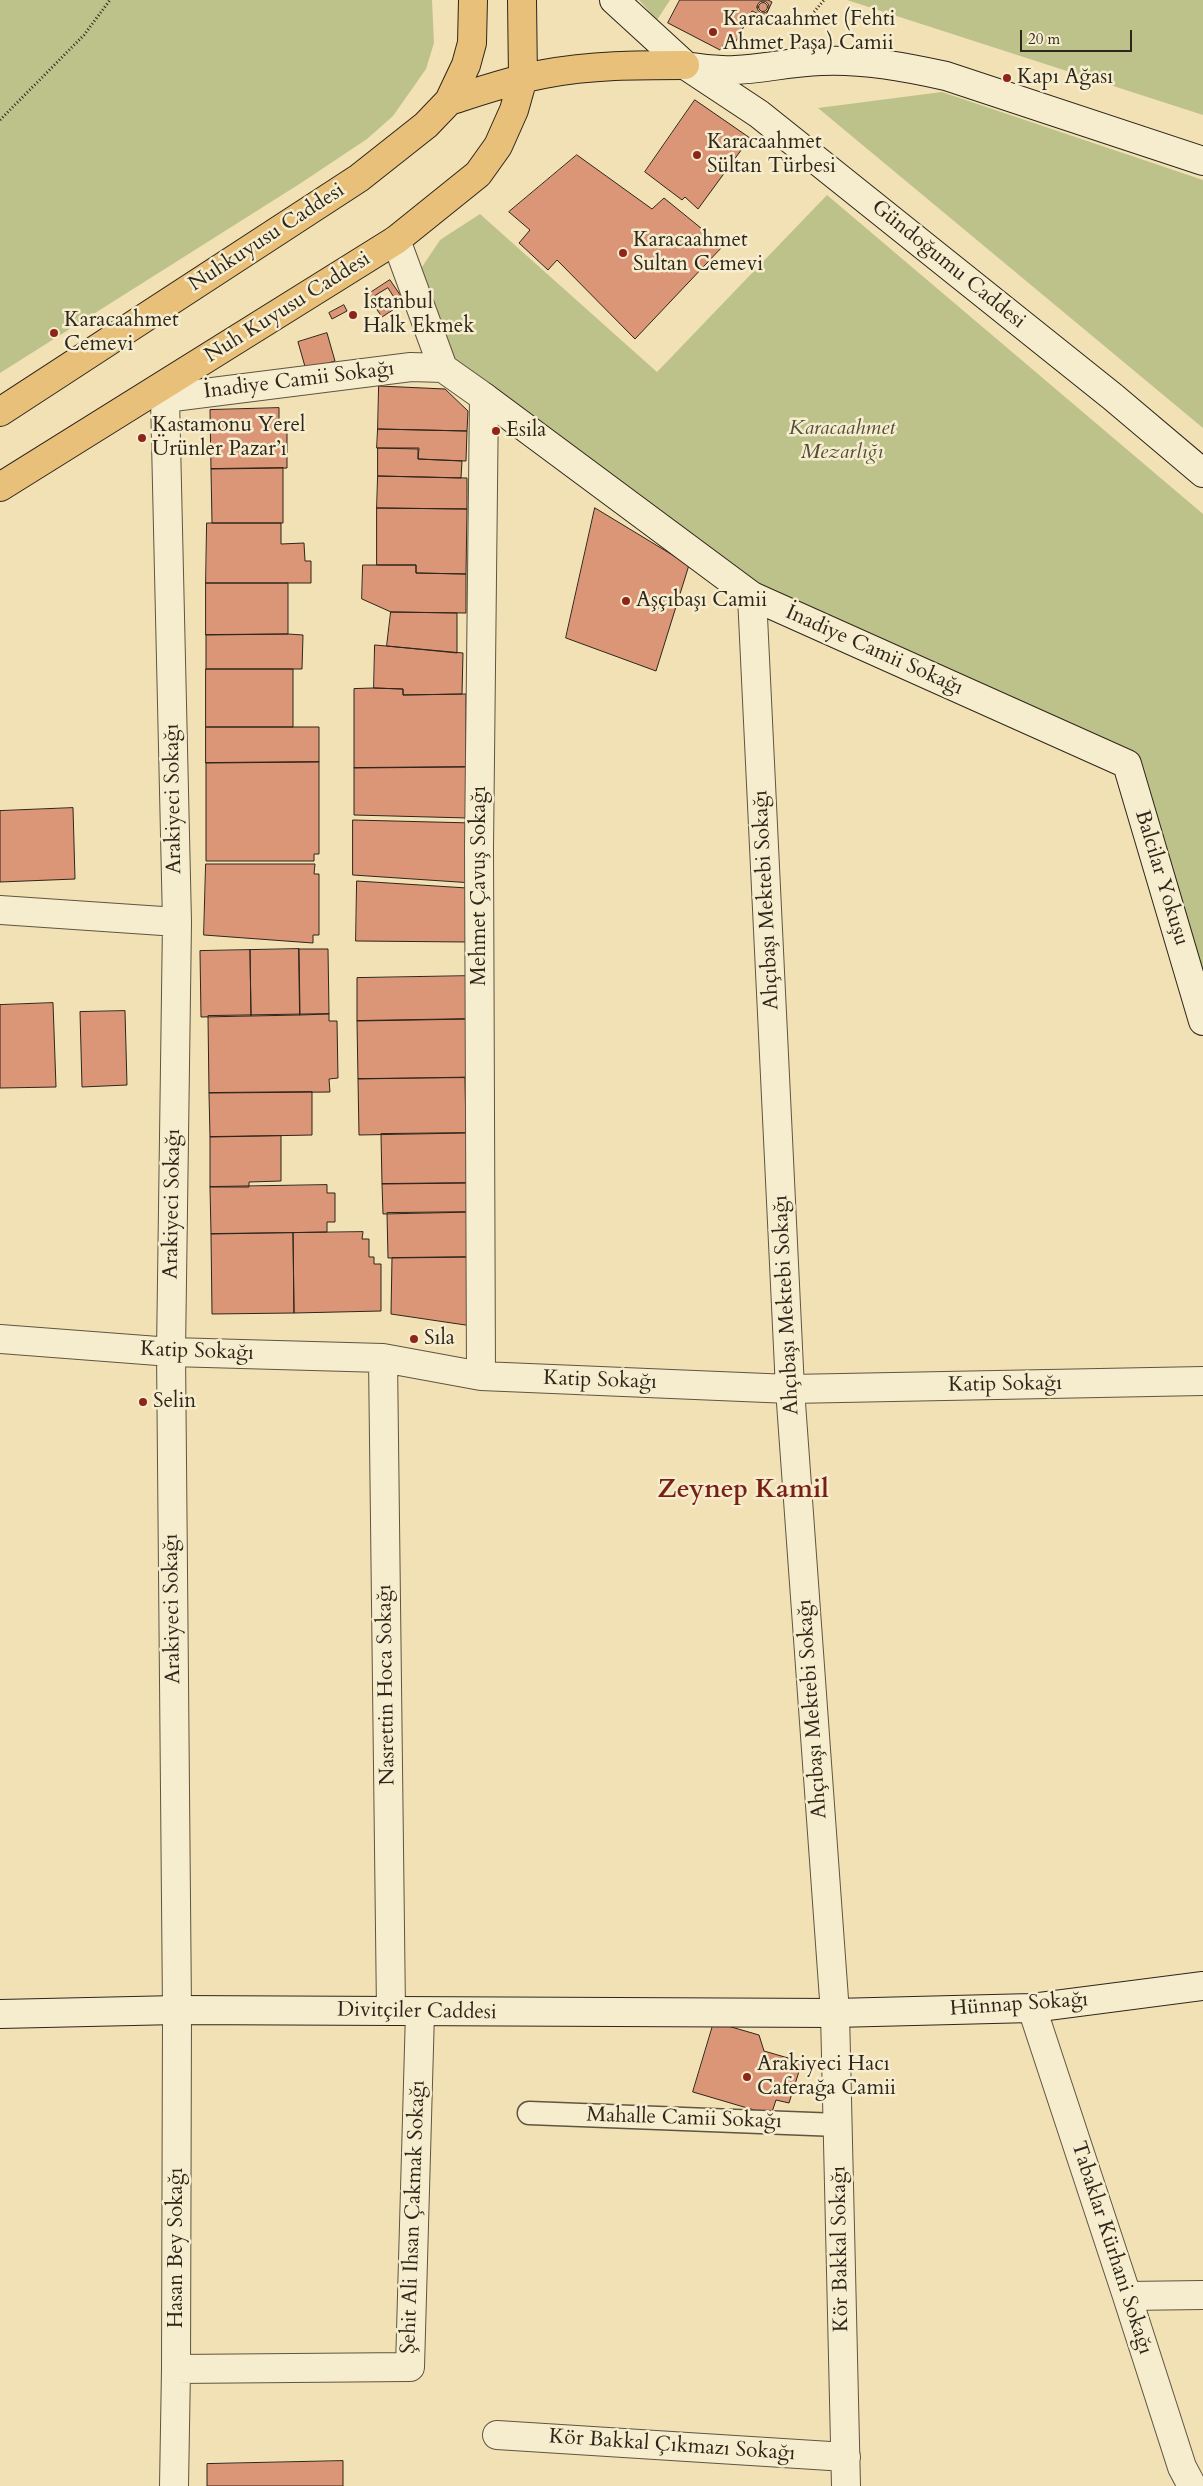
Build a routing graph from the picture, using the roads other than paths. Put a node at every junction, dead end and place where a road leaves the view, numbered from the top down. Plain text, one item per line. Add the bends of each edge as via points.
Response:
1 (473, 0) edge
2 (522, 0) edge
3 (614, 0) edge
4 (685, 65) junction
5 (523, 78) junction
6 (449, 101) junction
7 (1203, 161) edge
8 (396, 240) junction
9 (443, 368) junction
10 (163, 393) junction
11 (484, 397) junction
12 (0, 412) edge
13 (1203, 473) edge
14 (0, 487) edge
15 (752, 596) junction
16 (1127, 764) joint
17 (0, 910) edge
18 (177, 922) junction
19 (1203, 1022) edge
20 (0, 1339) edge
21 (171, 1352) junction
22 (383, 1358) junction
23 (480, 1376) junction
24 (1203, 1381) edge
25 (790, 1389) junction
26 (1203, 1986) edge
27 (1032, 2008) junction
28 (177, 2010) junction
29 (391, 2011) junction
30 (420, 2012) junction
31 (834, 2013) junction
32 (0, 2014) edge
33 (529, 2113) dead end
34 (838, 2125) junction
35 (1203, 2295) edge
36 (1128, 2296) junction
37 (176, 2369) junction
38 (497, 2435) dead end
39 (846, 2457) junction
40 (174, 2486) edge
41 (846, 2486) edge
42 (1192, 2486) edge

1 - 6 main road via 472,43
2 - 5 main road, Nuh Kuyusu Caddesi
3 - 4 street, Gündoğumu Caddesi
4 - 5 main road via 620,65
4 - 7 street via 736,71 821,61 907,67 946,76
4 - 13 street, Gündoğumu Caddesi via 759,114 1113,397
5 - 6 main road
5 - 8 main road, Nuh Kuyusu Caddesi via 514,110 498,146 478,174
6 - 12 main road, Nuhkuyusu Caddesi via 426,125 359,178
8 - 9 street
8 - 10 main road, Nuh Kuyusu Caddesi
9 - 10 street, İnadiye Camii Sokağı via 411,367
9 - 11 street, İnadiye Camii Sokağı
10 - 14 main road, Nuh Kuyusu Caddesi
10 - 18 street, Arakiyeci Sokağı
11 - 15 street, İnadiye Camii Sokağı
11 - 23 street, Mehmet Çavuş Sokağı via 479,847
15 - 16 street, İnadiye Camii Sokağı
15 - 25 street, Ahçıbaşı Mektebi Sokağı
16 - 19 street, Balcilar Yokuşu
17 - 18 street
18 - 21 street, Arakiyeci Sokağı
20 - 21 street, Katip Sokağı
21 - 22 street, Katip Sokağı
21 - 28 street, Arakiyeci Sokağı
22 - 23 street, Katip Sokağı
22 - 29 street, Nasrettin Hoca Sokağı
23 - 25 street, Katip Sokağı
24 - 25 street, Katip Sokağı
25 - 31 street, Ahçıbaşı Mektebi Sokağı
26 - 27 street, Hünnap Sokağı
27 - 31 street, Hünnap Sokağı
27 - 36 street, Tabaklar Kürhani Sokağı
28 - 29 street, Divitçiler Caddesi
28 - 32 street, Divitçiler Caddesi
28 - 37 street, Hasan Bey Sokağı
29 - 30 street, Divitçiler Caddesi
30 - 31 street, Divitçiler Caddesi
30 - 37 street, Şehit Ali Ihsan Çakmak Sokağı via 410,2367
31 - 34 street, Kör Bakkal Sokağı
33 - 34 lane, Mahalle Camii Sokağı
34 - 39 street, Kör Bakkal Sokağı
35 - 36 street
36 - 42 street, Tabaklar Kürhani Sokağı via 1182,2467
37 - 40 street, Hasan Bey Sokağı
38 - 39 street, Kör Bakkal Çıkmazı Sokağı
39 - 41 street, Kör Bakkal Sokağı

